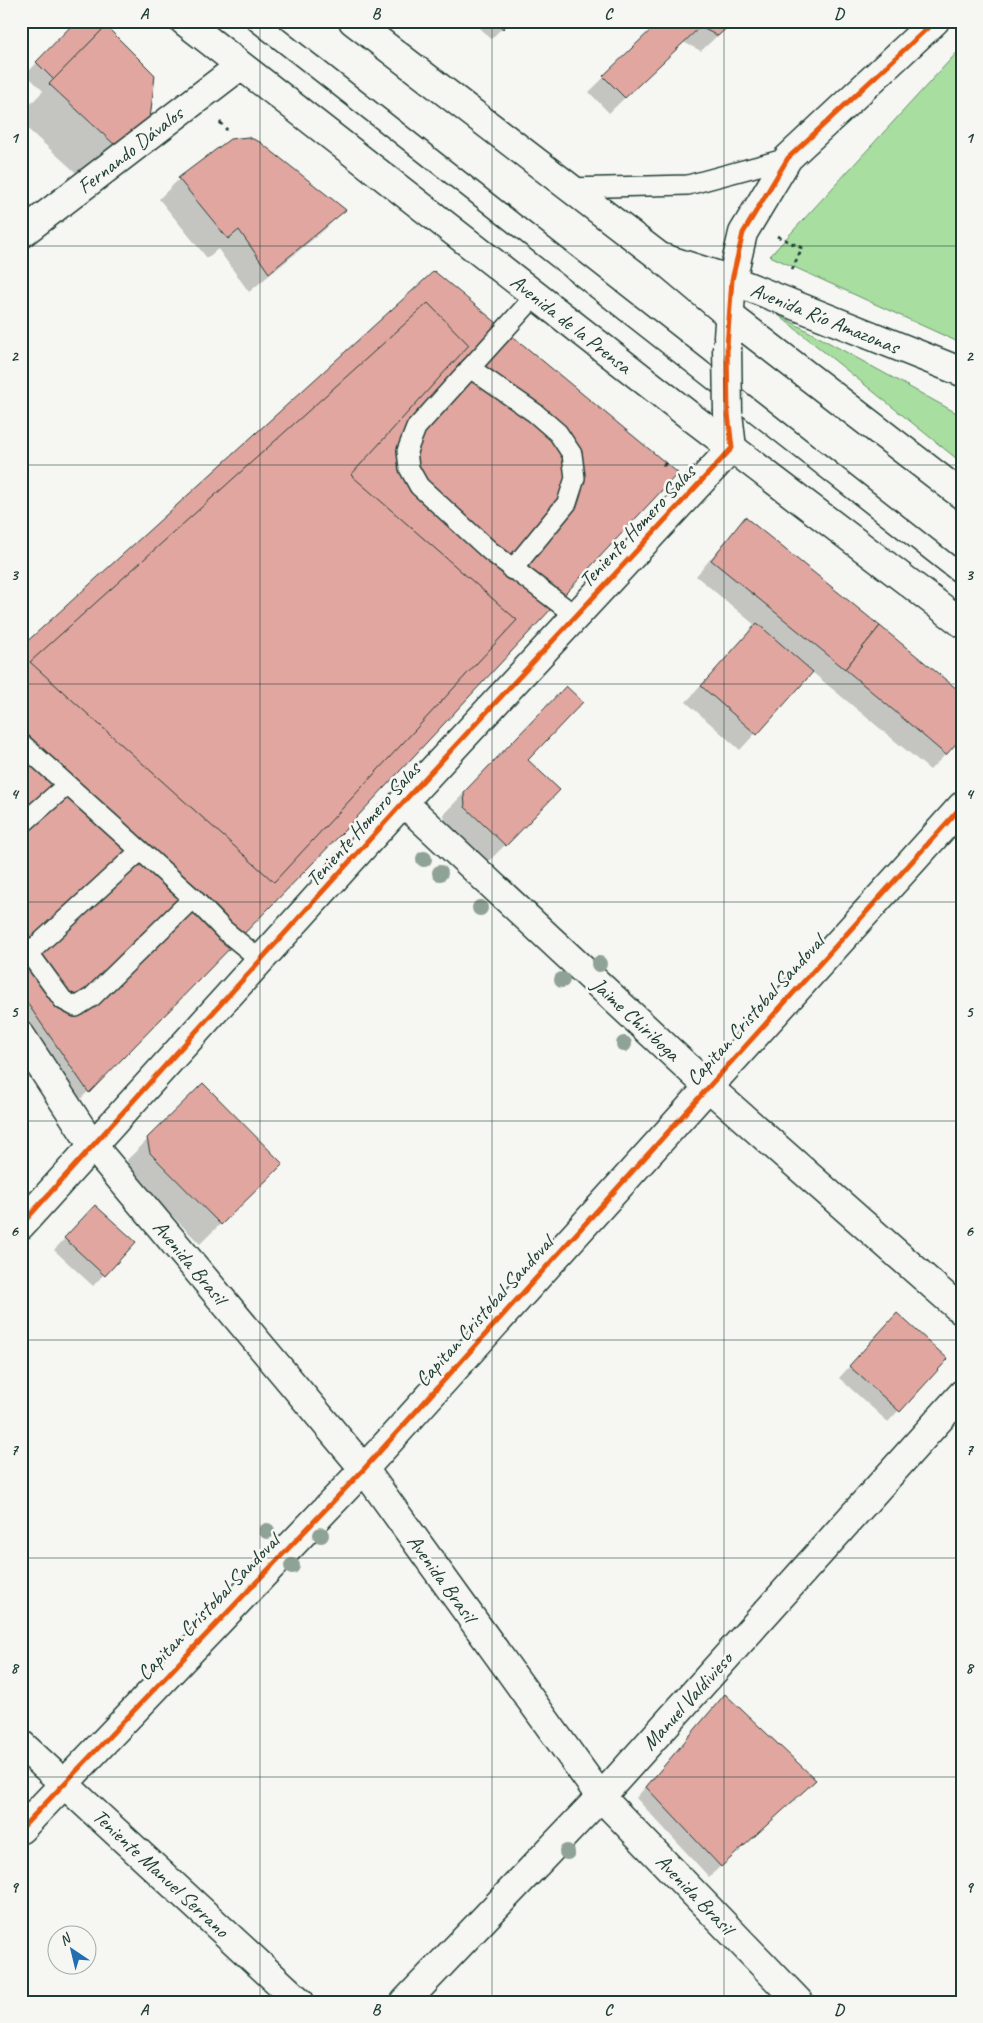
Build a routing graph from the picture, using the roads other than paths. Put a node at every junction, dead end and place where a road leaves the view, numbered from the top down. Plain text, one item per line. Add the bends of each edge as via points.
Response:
1 (184, 21) edge
2 (256, 21) edge
3 (353, 21) edge
4 (935, 21) edge
5 (240, 66) junction
6 (788, 158) junction
7 (568, 188) junction
8 (21, 234) edge
9 (660, 257) junction
10 (732, 280) junction
11 (535, 296) junction
12 (730, 316) junction
13 (470, 368) junction
14 (962, 372) edge
15 (732, 448) junction
16 (962, 495) edge
17 (512, 570) junction
18 (962, 575) edge
19 (576, 616) junction
20 (962, 623) edge
21 (21, 743) edge
22 (67, 785) junction
23 (403, 802) junction
24 (962, 806) edge
25 (21, 825) edge
26 (140, 851) junction
27 (193, 898) junction
28 (25, 948) edge
29 (262, 960) junction
30 (21, 1036) edge
31 (707, 1086) junction
32 (93, 1146) junction
33 (21, 1225) edge
34 (962, 1312) edge
35 (962, 1394) edge
36 (364, 1469) junction
37 (21, 1744) edge
38 (64, 1782) junction
39 (600, 1796) junction
40 (21, 1829) edge
41 (300, 2002) edge
42 (405, 2002) edge
43 (799, 2002) edge

1 - 5 street, Avenida de la Prensa
2 - 18 lane
3 - 7 street
4 - 6 street
5 - 8 street, Fernando Dávalos
5 - 11 street, Avenida de la Prensa
6 - 7 lane via 688,185
6 - 10 street via 743,233
7 - 9 street
9 - 10 street, Avenida Río Amazonas
9 - 12 street
10 - 12 street
10 - 14 street, Avenida Río Amazonas
11 - 13 lane
11 - 15 street, Avenida de la Prensa
12 - 15 street, bridge via 727,346
12 - 16 street
13 - 17 lane via 416,428 407,451 409,468 419,486
13 - 17 lane via 535,413 558,433 572,454 575,478 567,503
15 - 19 street, Teniente Homero Salas
15 - 20 street, Avenida de la Prensa
17 - 19 lane
19 - 23 street, Teniente Homero Salas
21 - 22 lane
22 - 25 lane
22 - 26 lane
23 - 29 street, Teniente Homero Salas
23 - 31 street, Jaime Chiriboga
24 - 31 street, Capitan Cristobal Sandoval
26 - 27 lane
26 - 28 lane
27 - 28 lane via 92,998 76,1007 63,1000
27 - 29 lane via 224,930
29 - 32 street, Teniente Homero Salas
30 - 32 street, Avenida Brasil
31 - 34 street, Jaime Chiriboga
31 - 36 street, Capitan Cristobal Sandoval
32 - 33 street, Teniente Homero Salas
32 - 36 street, Avenida Brasil
35 - 39 street, Manuel Valdivieso
36 - 38 street, Capitan Cristobal Sandoval
36 - 39 street, Avenida Brasil
37 - 38 street, Teniente Manuel Serrano
38 - 40 street, Capitan Cristobal Sandoval
38 - 41 street, Teniente Manuel Serrano
39 - 42 street, Manuel Valdivieso
39 - 43 street, Avenida Brasil

